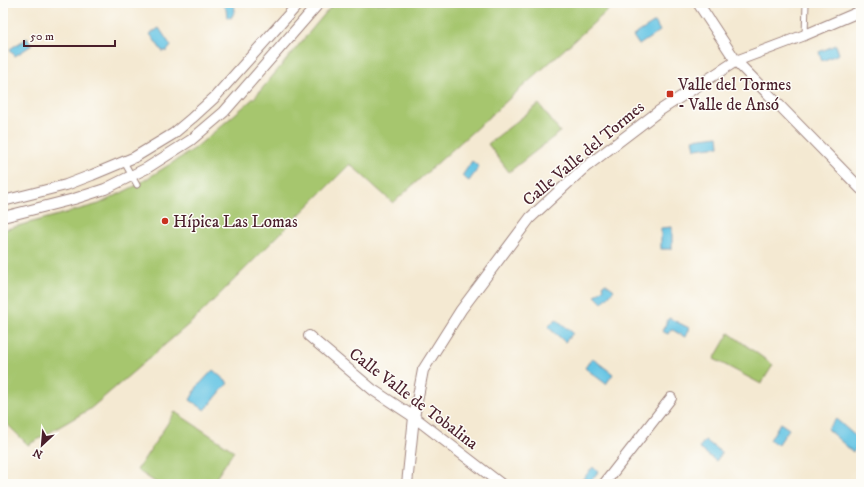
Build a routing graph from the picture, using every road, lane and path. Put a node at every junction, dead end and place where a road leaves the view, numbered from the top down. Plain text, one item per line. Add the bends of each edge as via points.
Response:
1 (299, 3) edge
2 (319, 3) edge
3 (698, 3) edge
4 (806, 3) edge
5 (861, 11) edge
6 (805, 35) junction
7 (736, 61) junction
8 (124, 162) junction
9 (132, 176) junction
10 (137, 185) dead end
11 (861, 189) edge
12 (3, 201) edge
13 (3, 218) edge
14 (309, 336) dead end
15 (671, 398) dead end
16 (414, 417) junction
17 (407, 484) edge
18 (500, 484) edge
19 (604, 484) edge

1 - 8 street via 214,98 192,118 161,142
2 - 9 street via 224,112 191,140
3 - 7 street
4 - 6 lane
5 - 6 street, Calle Valle del Tormes
6 - 7 street, Calle Valle del Tormes
7 - 11 street
7 - 16 street, Calle Valle del Tormes via 659,111 583,169 530,218 461,310 424,370
8 - 9 lane
8 - 12 street via 66,185
9 - 10 lane
9 - 13 street via 105,189
14 - 16 street, Calle Valle de Tobalina via 373,390
15 - 19 street
16 - 17 street, Calle Valle del Tormes
16 - 18 street, Calle Valle de Tobalina

